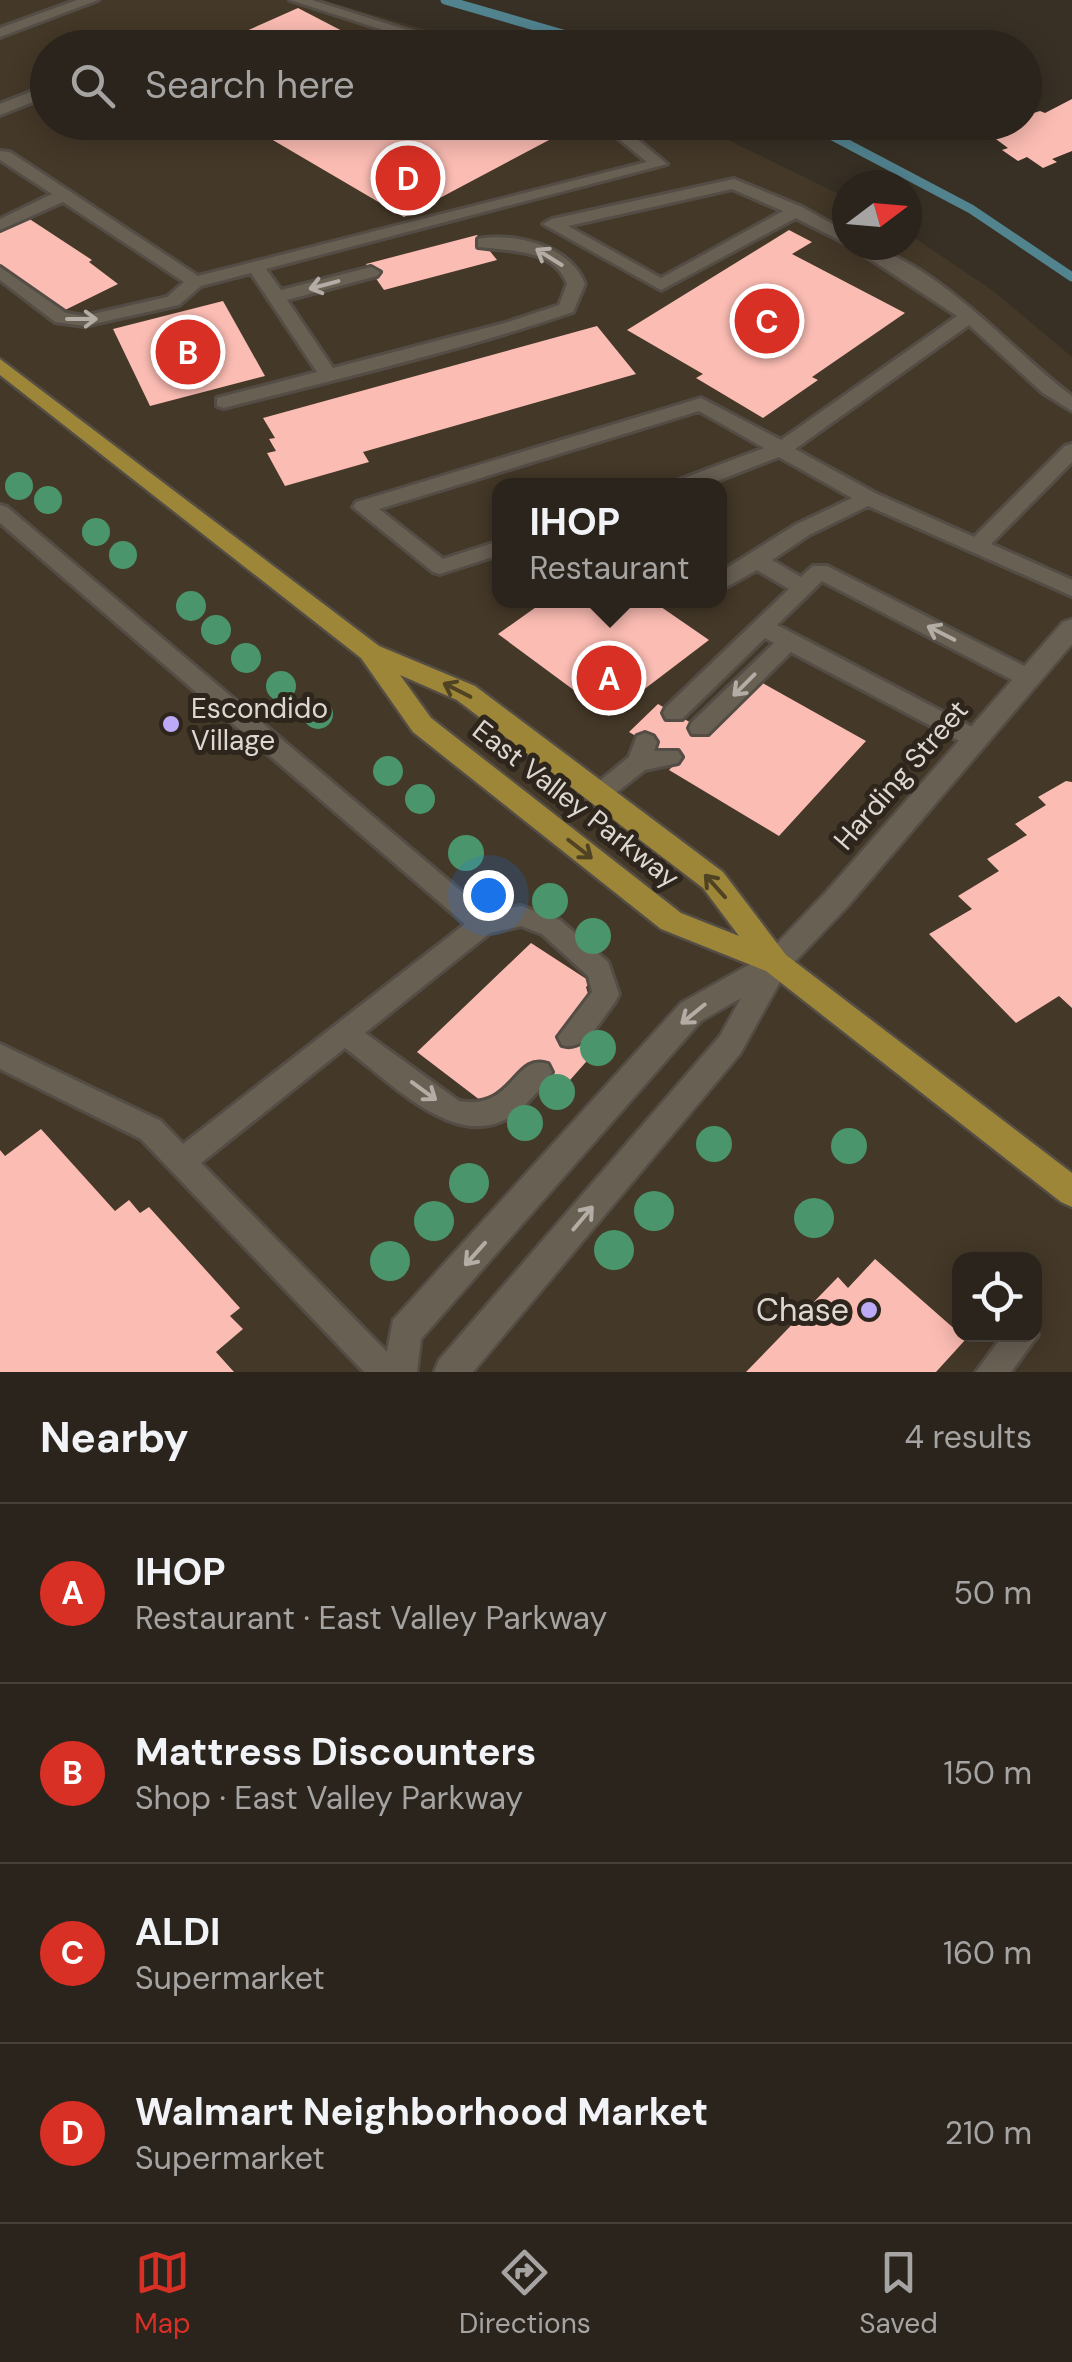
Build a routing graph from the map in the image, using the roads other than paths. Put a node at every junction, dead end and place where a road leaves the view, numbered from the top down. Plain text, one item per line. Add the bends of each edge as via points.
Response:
1 (91, 0) edge
2 (297, 0) edge
3 (397, 30) edge
4 (0, 33) edge
5 (30, 96) edge
6 (3, 105) edge
7 (629, 140) edge
8 (4, 155) dead end
9 (64, 195) junction
10 (796, 211) junction
11 (0, 224) edge
12 (832, 231) edge
13 (484, 243) dead end
14 (886, 260) edge
15 (256, 267) junction
16 (0, 272) edge
17 (372, 272) dead end
18 (195, 282) junction
19 (276, 297) junction
20 (968, 317) junction
21 (0, 366) edge
22 (329, 376) junction
23 (224, 402) dead end
24 (1072, 405) edge
25 (783, 448) junction
26 (1072, 450) edge
27 (704, 478) edge
28 (868, 498) junction
29 (0, 512) edge
30 (976, 547) junction
31 (492, 550) edge
32 (757, 560) junction
33 (727, 579) edge
34 (803, 588) junction
35 (1072, 589) edge
36 (762, 628) junction
37 (1072, 628) edge
38 (788, 641) junction
39 (370, 652) junction
40 (1028, 678) junction
41 (674, 714) dead end
42 (700, 728) dead end
43 (975, 739) junction
44 (670, 757) dead end
45 (599, 794) junction
46 (483, 924) junction
47 (776, 963) junction
48 (345, 1033) junction
49 (571, 1037) dead end
50 (0, 1056) edge
51 (538, 1072) dead end
52 (182, 1162) junction
53 (1072, 1192) edge
54 (1017, 1342) edge
55 (385, 1372) edge
56 (400, 1372) edge
57 (451, 1372) edge
58 (990, 1372) edge

1 - 4 lane
2 - 3 lane
5 - 6 lane
7 - 15 lane via 660,164
8 - 9 lane
9 - 11 lane
9 - 18 lane
10 - 10 lane via 734,184 552,224 662,285
10 - 12 lane
22 -> 13 lane via 566,308 576,284 572,272 522,242
14 - 20 lane
15 - 18 lane
15 - 19 lane
16 -> 18 lane via 61,318 84,321 173,300
17 -> 19 lane
19 - 22 lane
20 - 24 lane
20 - 25 lane
21 - 39 main road, East Valley Parkway
22 - 23 lane
25 - 27 lane
25 - 28 lane
25 - 31 lane via 701,404 364,508 440,567
26 - 30 lane
28 - 30 lane
28 - 32 lane
29 - 46 lane
30 - 35 lane
32 - 33 lane
32 - 34 lane
34 - 36 lane
40 -> 34 lane via 820,572
36 - 38 lane
36 - 41 lane
37 - 40 street, Harding Street
38 -> 42 lane
38 - 43 lane
45 -> 39 main road, East Valley Parkway via 466,693
39 -> 47 main road, East Valley Parkway via 422,725 671,921
40 - 43 street, Harding Street
43 - 47 street, Harding Street
44 - 45 lane via 642,752
47 -> 45 main road, East Valley Parkway via 713,880
46 - 48 lane
46 - 49 lane via 521,916 536,920 599,970 606,994
47 - 53 main road, East Valley Parkway
47 -> 56 street via 692,1012 405,1332
57 -> 47 street via 730,1046
48 -> 51 lane via 453,1112 474,1117 502,1110
48 - 52 lane
50 - 52 lane via 151,1130
52 - 55 lane
54 - 58 lane

